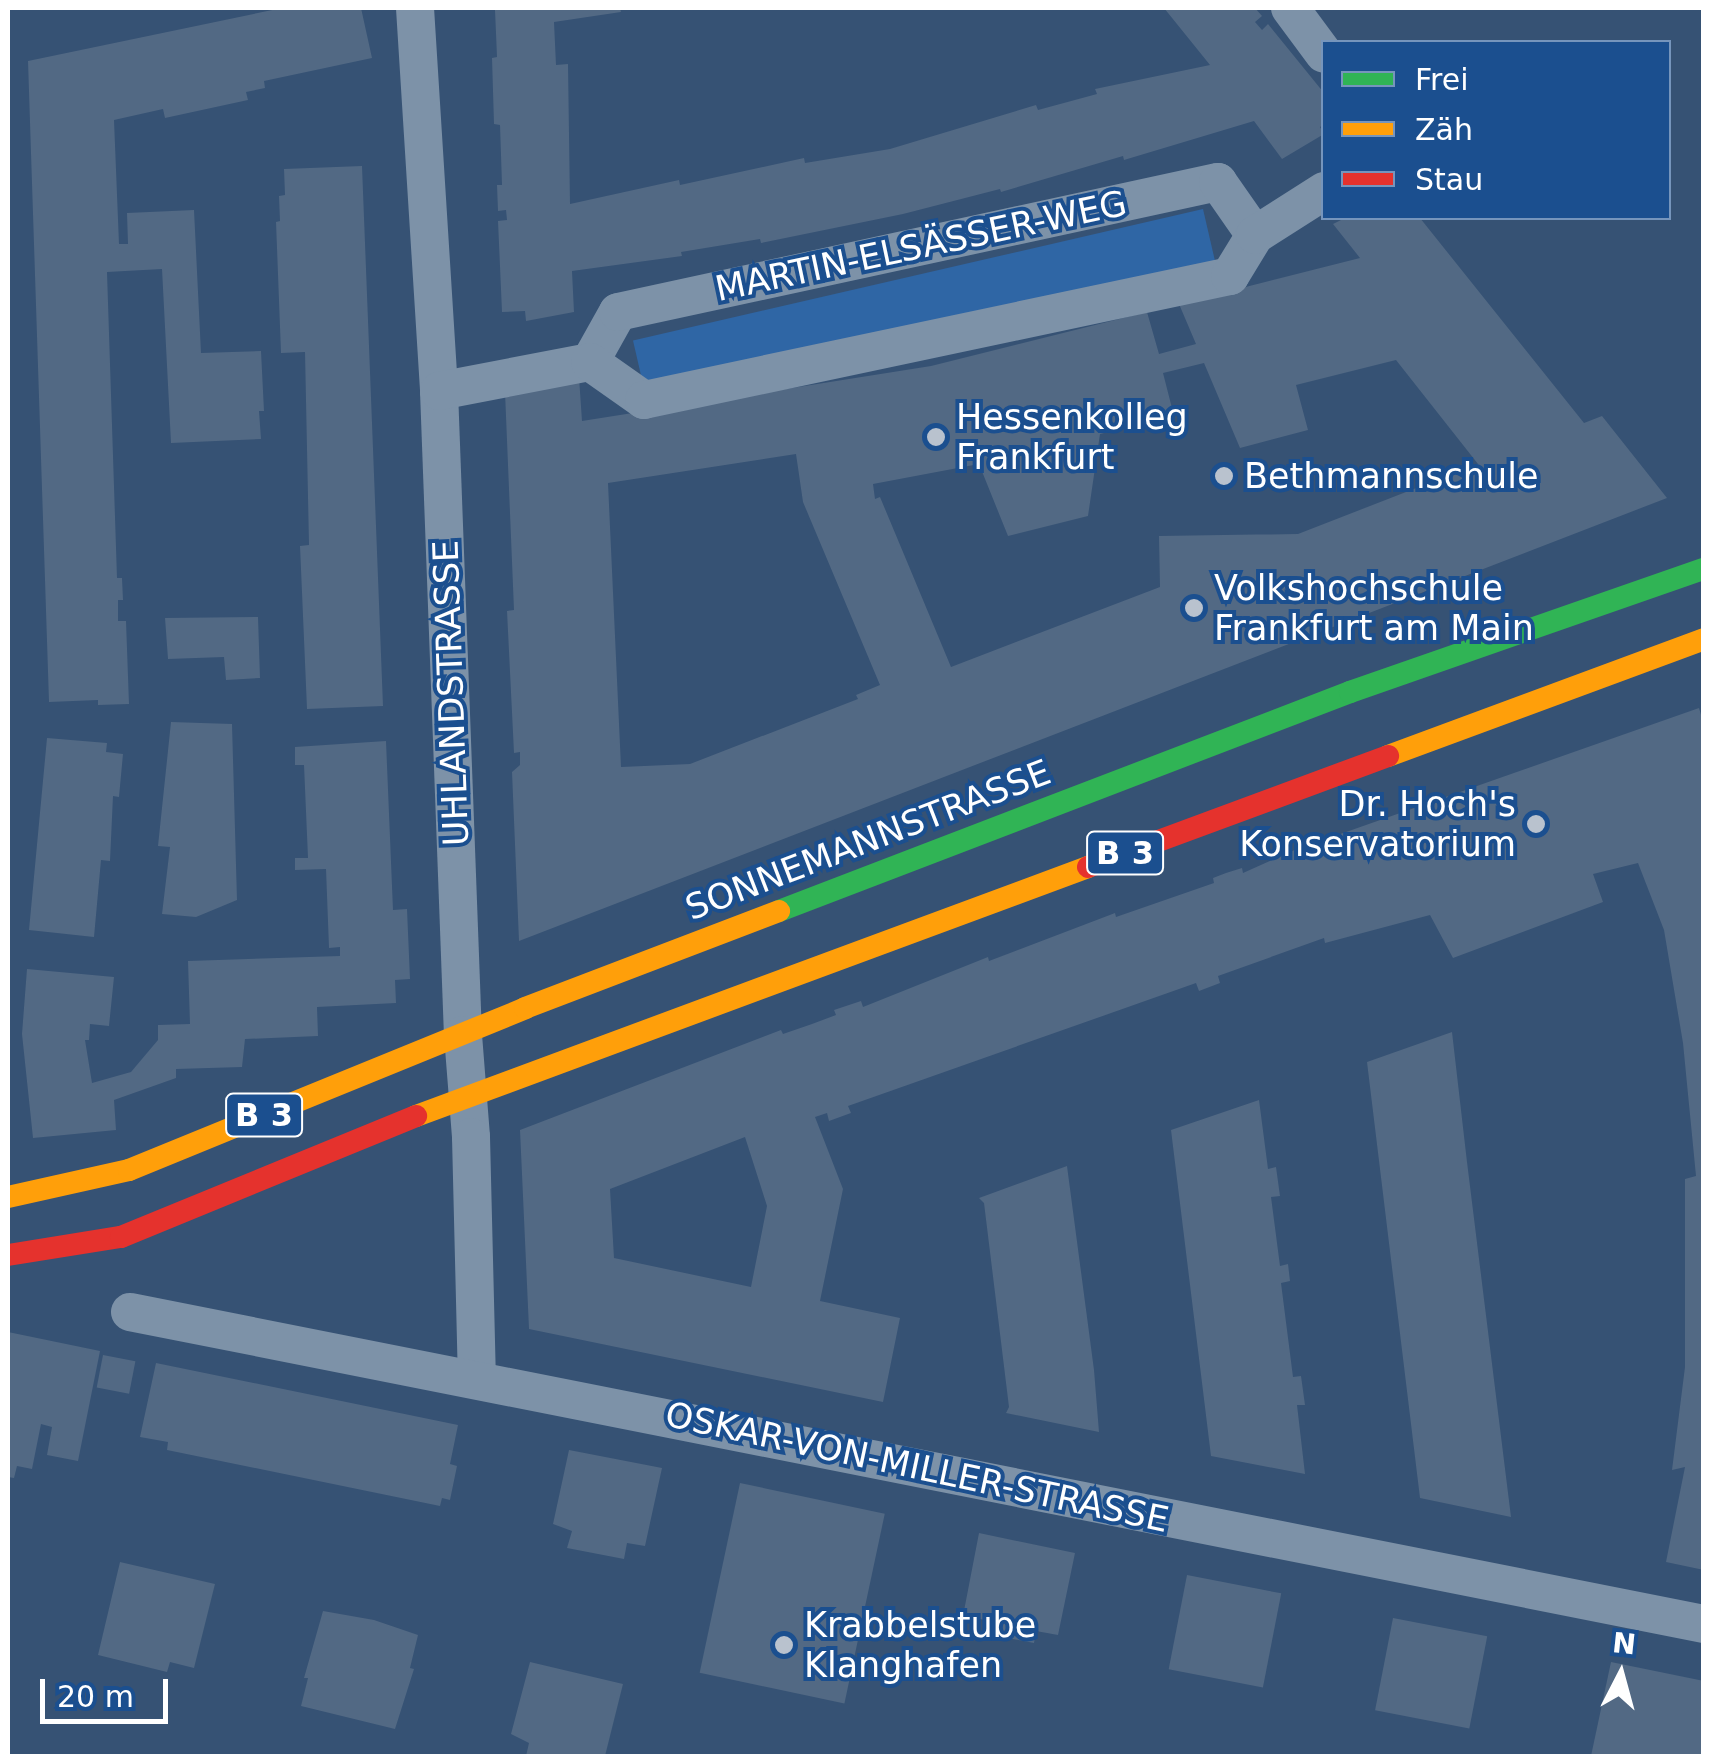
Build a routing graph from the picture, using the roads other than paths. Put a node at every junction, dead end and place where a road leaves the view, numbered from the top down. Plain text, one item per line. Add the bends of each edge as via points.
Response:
1 (415, 8) edge
2 (1290, 8) edge
3 (1321, 50) edge
4 (1321, 192) edge
5 (1255, 235) junction
6 (590, 362) junction
7 (439, 391) junction
8 (1704, 569) edge
9 (1704, 638) edge
10 (463, 1035) junction
11 (469, 1096) junction
12 (8, 1197) edge
13 (8, 1255) edge
14 (130, 1312) dead end
15 (477, 1378) junction
16 (1704, 1624) edge

1 - 7 street, UHLANDSTRASSE
2 - 3 street
4 - 5 street
5 - 6 street via 1230,276 644,400
5 - 6 street, MARTIN-ELSÄSSER-WEG via 1218,182 618,312
6 - 7 street
7 - 10 street, UHLANDSTRASSE
8 - 10 main road, SONNEMANNSTRASSE / B 3 via 1350,692
9 - 11 main road, B 3
10 - 11 street, UHLANDSTRASSE
10 - 12 main road, SONNEMANNSTRASSE / B 3 via 129,1170
11 - 13 main road, B 3 via 121,1236
11 - 15 street, UHLANDSTRASSE
14 - 15 street, OSKAR-VON-MILLER-STRASSE
15 - 16 street, OSKAR-VON-MILLER-STRASSE

